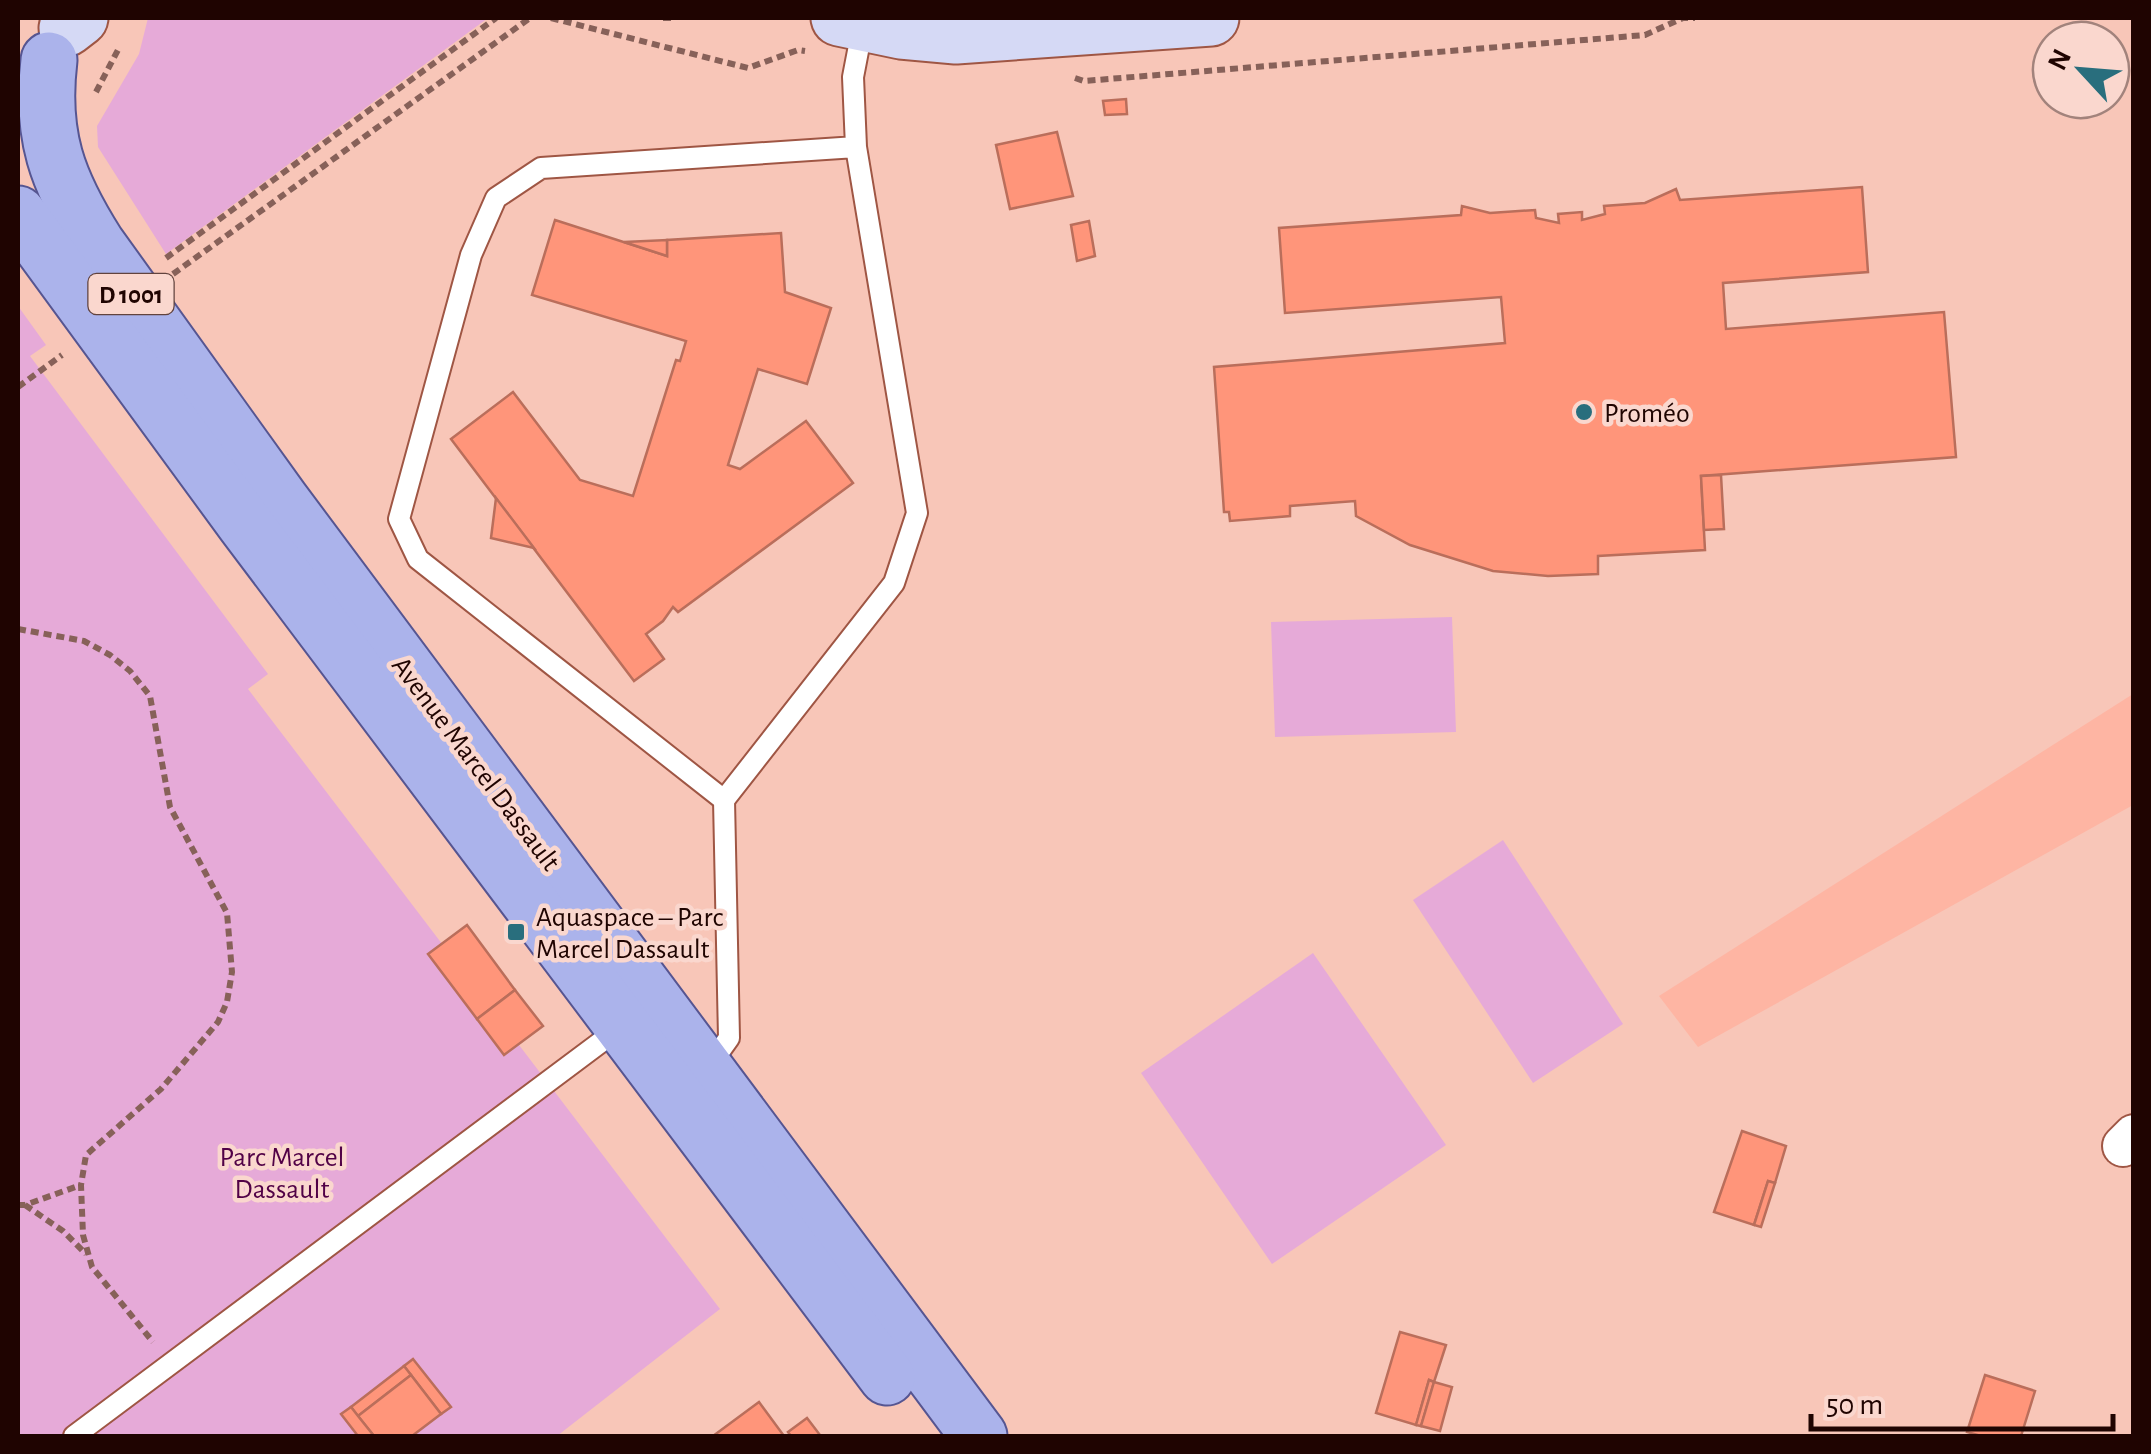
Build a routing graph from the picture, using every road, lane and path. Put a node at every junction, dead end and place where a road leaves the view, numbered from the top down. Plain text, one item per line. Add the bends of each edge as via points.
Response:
1 (496, 18) edge
2 (530, 18) edge
3 (663, 18) edge
4 (672, 18) edge
5 (1212, 18) edge
6 (851, 20) edge
7 (57, 44) edge
8 (856, 147) junction
9 (18, 214) edge
10 (152, 268) dead end
11 (162, 282) dead end
12 (18, 629) edge
13 (724, 800) junction
14 (638, 1014) junction
15 (686, 1077) junction
16 (81, 1185) junction
17 (21, 1205) edge
18 (90, 1260) junction
19 (171, 1364) junction
20 (74, 1436) edge
21 (932, 1436) edge
22 (979, 1436) edge

1 - 10 path
2 - 11 path
3 - 4 path
5 - 6 street via 956,36
6 - 8 lane
7 - 14 main road, Avenue Marcel Dassault / D 1001 via 45,100 52,154 70,199
8 - 13 lane via 917,513 894,583
8 - 13 lane via 541,168 496,198 470,254 399,519 418,559
9 - 14 main road, Avenue Marcel Dassault / D 1001 via 245,524
12 - 16 path via 84,641 130,671 150,696 170,807 227,912 232,948 227,1002 218,1022 161,1089 86,1155
13 - 15 lane via 730,1038
14 - 15 main road, Avenue Marcel Dassault / D 1001
14 - 19 lane
15 - 21 main road, Avenue Marcel Dassault / D 1001
15 - 22 main road, Avenue Marcel Dassault / D 1001
16 - 17 path
16 - 18 path
17 - 18 path via 63,1231
18 - 19 path
19 - 20 lane

